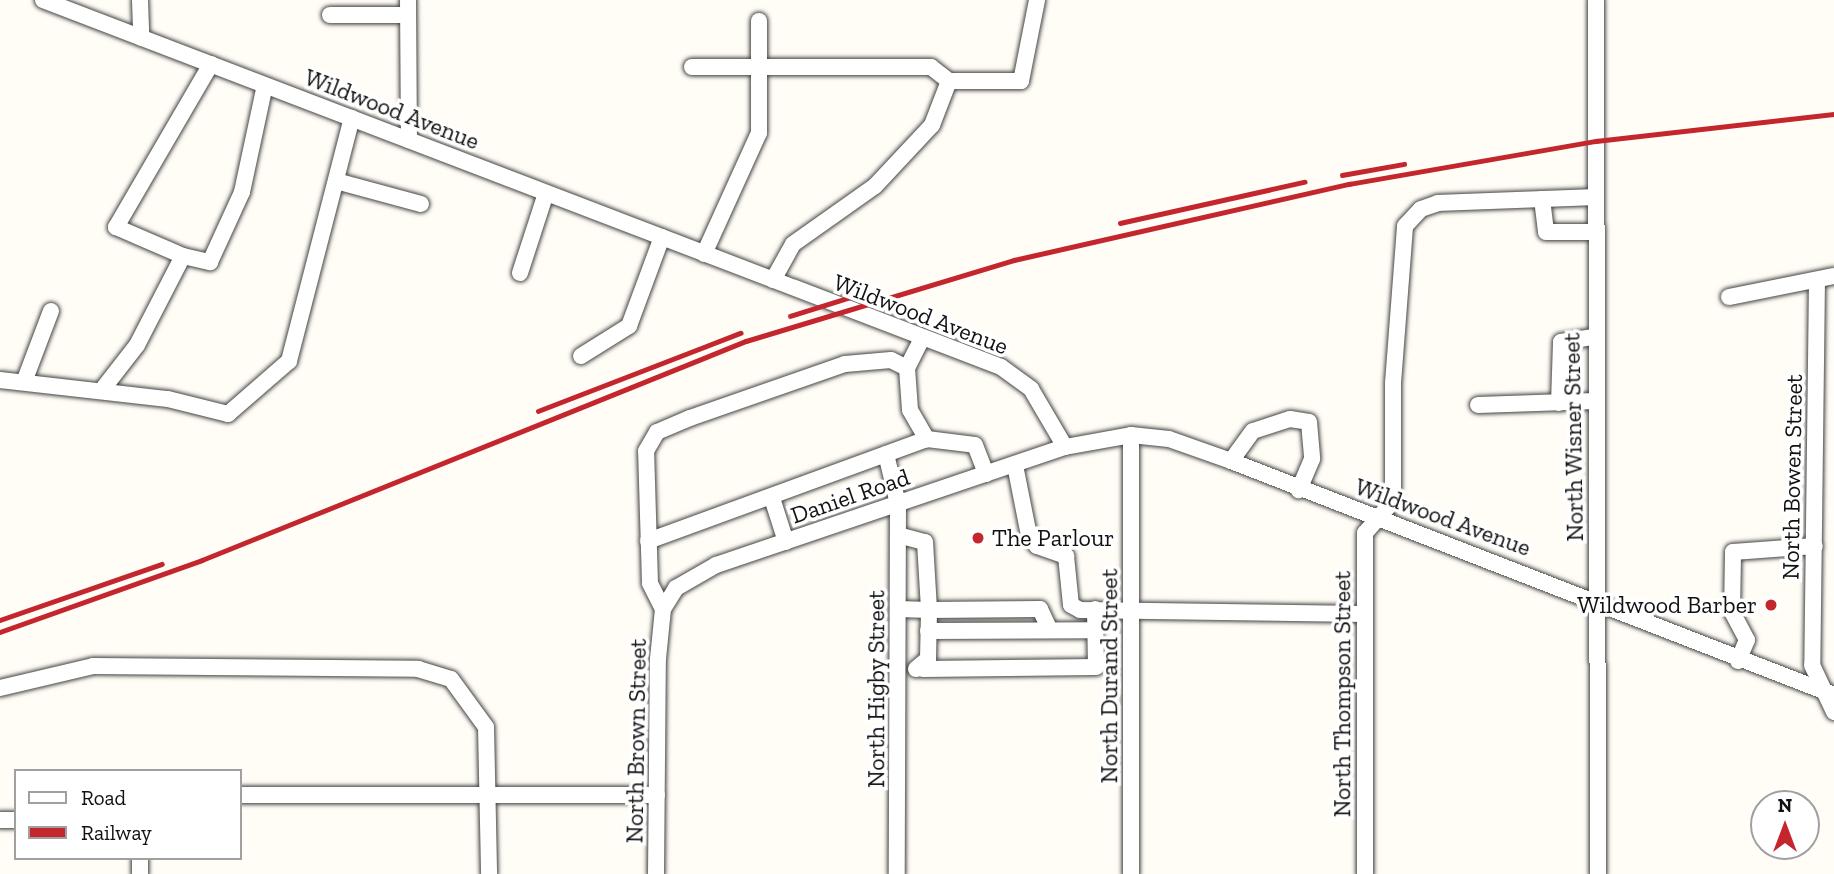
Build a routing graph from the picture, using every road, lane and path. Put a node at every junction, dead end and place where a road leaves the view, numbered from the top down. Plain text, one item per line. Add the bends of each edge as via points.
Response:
1 (43, 0) edge
2 (140, 0) edge
3 (1037, 0) edge
4 (1596, 0) edge
5 (408, 8) edge
6 (330, 15) dead end
7 (759, 21) dead end
8 (141, 38) junction
9 (211, 64) junction
10 (692, 67) dead end
11 (759, 68) junction
12 (949, 82) junction
13 (265, 85) junction
14 (352, 118) junction
15 (409, 140) junction
16 (336, 181) junction
17 (546, 193) junction
18 (1595, 197) junction
19 (1542, 199) junction
20 (421, 204) dead end
21 (1595, 232) junction
22 (662, 237) junction
23 (704, 254) junction
24 (183, 256) junction
25 (520, 274) dead end
26 (1834, 276) edge
27 (1817, 280) junction
28 (773, 281) junction
29 (1729, 297) dead end
30 (51, 312) dead end
31 (1594, 337) junction
32 (922, 338) junction
33 (581, 356) dead end
34 (907, 368) junction
35 (0, 380) edge
36 (24, 382) junction
37 (102, 390) junction
38 (1595, 401) junction
39 (1559, 403) junction
40 (1478, 405) dead end
41 (1132, 435) junction
42 (927, 439) junction
43 (1065, 447) junction
44 (886, 454) junction
45 (1231, 461) junction
46 (1015, 465) junction
47 (986, 474) junction
48 (1299, 490) junction
49 (772, 498) junction
50 (898, 504) junction
51 (1376, 517) junction
52 (898, 535) junction
53 (648, 541) junction
54 (786, 542) junction
55 (1815, 546) junction
56 (1599, 603) junction
57 (663, 609) junction
58 (899, 609) junction
59 (1132, 609) junction
60 (929, 610) junction
61 (1095, 610) junction
62 (1364, 614) junction
63 (1050, 630) junction
64 (1095, 630) junction
65 (928, 631) junction
66 (1738, 661) junction
67 (923, 669) junction
68 (899, 670) junction
69 (0, 688) edge
70 (1829, 693) edge
71 (1834, 712) edge
72 (490, 793) junction
73 (657, 795) junction
74 (242, 796) edge
75 (489, 874) edge
76 (656, 874) edge
77 (897, 874) edge
78 (1131, 874) edge
79 (1365, 874) edge
80 (1598, 874) edge

1 - 8 street, Wildwood Avenue
2 - 8 street
3 - 12 street via 1021,82
4 - 18 street, North Wisner Street
5 - 6 street
5 - 15 street
7 - 11 street
8 - 9 street, Wildwood Avenue
9 - 13 street, Wildwood Avenue
9 - 24 street via 116,227
10 - 11 street
11 - 12 street via 931,67
11 - 23 street via 759,133
12 - 28 street via 932,125 875,186 793,243
13 - 14 street, Wildwood Avenue
13 - 24 street via 242,192 210,262
14 - 15 street, Wildwood Avenue
14 - 16 street
15 - 17 street, Wildwood Avenue
16 - 20 street
16 - 37 street via 289,360 228,414
17 - 22 street, Wildwood Avenue
17 - 25 street
18 - 19 street, North Thompson Street
18 - 21 street, North Wisner Street
19 - 21 street via 1546,232
19 - 51 street, North Thompson Street via 1438,204 1421,209 1405,226 1393,383 1393,501
21 - 31 street, North Wisner Street
22 - 23 street, Wildwood Avenue
22 - 33 street via 629,326
23 - 28 street, Wildwood Avenue
24 - 37 street via 137,345
26 - 27 street
27 - 29 street
27 - 55 street, North Bowen Street
28 - 32 street, Wildwood Avenue
30 - 36 street
31 - 38 street, North Wisner Street
31 - 39 street via 1561,342
32 - 34 street
32 - 43 street, Wildwood Avenue via 1001,366 1031,389
34 - 42 street via 909,410
34 - 53 street via 877,358 845,364 657,432 646,450
35 - 36 street
36 - 37 street
38 - 39 street
38 - 56 street, North Wisner Street
39 - 40 street
41 - 43 street, Wildwood Avenue
41 - 45 street, Wildwood Avenue via 1169,439
41 - 59 street, North Durand Street
42 - 44 street
42 - 47 street via 975,445
43 - 46 street, Daniel Road
44 - 49 street
44 - 50 street, North Higby Street
45 - 48 street, Wildwood Avenue
45 - 48 street via 1253,431 1290,419 1309,422 1312,459
46 - 47 street, Daniel Road
46 - 61 street via 1029,536 1070,563 1071,605
47 - 50 street, Daniel Road
48 - 51 street, Wildwood Avenue
49 - 53 street
49 - 54 street
50 - 52 street, North Higby Street
50 - 54 street, Daniel Road
51 - 56 street, Wildwood Avenue
51 - 62 street, North Thompson Street via 1365,533
52 - 58 street, North Higby Street
52 - 60 street via 925,542
53 - 57 street via 650,583
54 - 57 street, Daniel Road via 695,576 676,588
55 - 66 street via 1733,552 1732,612 1747,640
55 - 70 street, North Bowen Street via 1812,665
56 - 66 street, Wildwood Avenue
56 - 80 street, North Wisner Street
57 - 73 street, North Brown Street
58 - 60 street
58 - 68 street, North Higby Street
59 - 61 street
59 - 62 street
59 - 78 street, North Durand Street
60 - 63 street via 1040,609
60 - 65 street
61 - 64 street
62 - 79 street, North Thompson Street
63 - 64 street
63 - 65 street
64 - 67 street via 1096,667
65 - 67 street
66 - 70 street, Wildwood Avenue
67 - 68 street
68 - 77 street, North Higby Street
69 - 72 street via 93,666 418,669 451,679 486,727
70 - 71 street, North Bowen Street
72 - 73 street
72 - 74 street
72 - 75 street
73 - 76 street, North Brown Street

